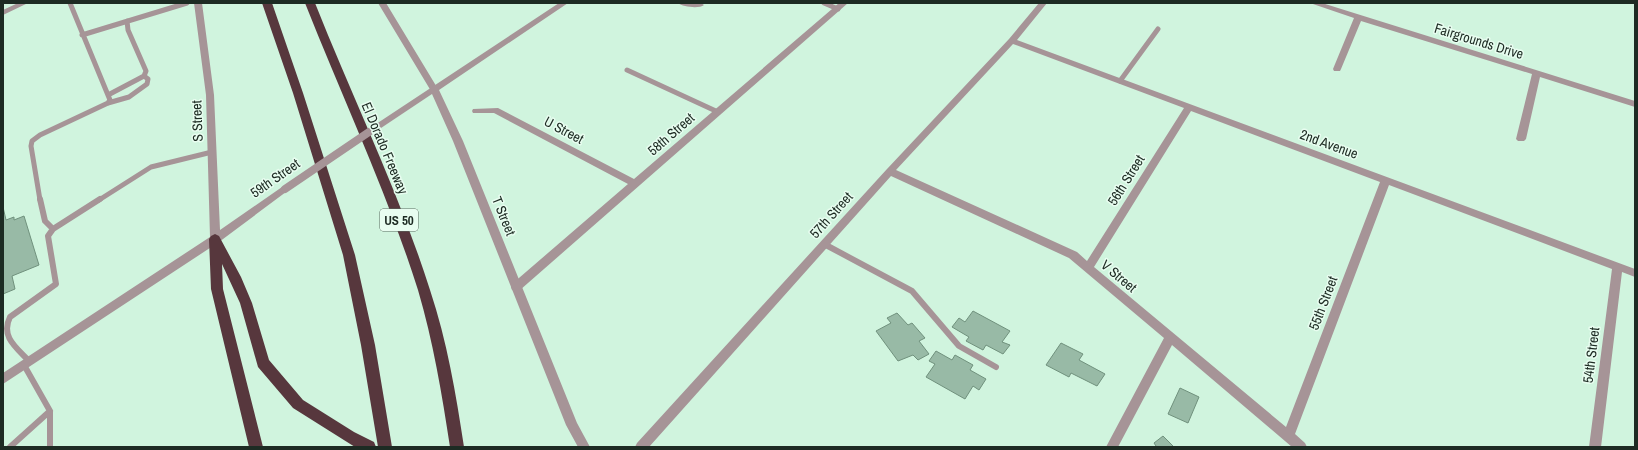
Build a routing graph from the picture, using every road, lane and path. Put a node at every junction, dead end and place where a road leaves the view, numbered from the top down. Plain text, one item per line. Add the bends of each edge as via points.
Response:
1 (24, 3) edge
2 (70, 3) edge
3 (187, 3) edge
4 (198, 3) edge
5 (267, 3) edge
6 (310, 3) edge
7 (382, 3) edge
8 (564, 3) edge
9 (682, 3) edge
10 (824, 3) edge
11 (1043, 3) edge
12 (1314, 3) edge
13 (700, 5) dead end
14 (841, 6) edge
15 (3, 13) edge
16 (1359, 17) junction
17 (127, 21) junction
18 (1158, 29) dead end
19 (82, 35) junction
20 (1012, 41) junction
21 (1337, 69) dead end
22 (627, 70) dead end
23 (1537, 72) junction
24 (144, 76) junction
25 (1120, 81) junction
26 (434, 89) junction
27 (108, 95) junction
28 (108, 103) junction
29 (1635, 104) edge
30 (1189, 107) junction
31 (476, 111) dead end
32 (718, 112) junction
33 (1521, 139) dead end
34 (212, 152) junction
35 (890, 171) junction
36 (1386, 180) junction
37 (636, 184) junction
38 (53, 229) junction
39 (215, 239) junction
40 (824, 244) junction
41 (1617, 267) junction
42 (1088, 268) junction
43 (1635, 273) edge
44 (516, 287) junction
45 (1170, 337) junction
46 (27, 363) junction
47 (996, 367) dead end
48 (3, 379) edge
49 (50, 411) junction
50 (1288, 436) junction
51 (10, 447) edge
52 (50, 447) edge
53 (256, 447) edge
54 (369, 447) edge
55 (385, 447) edge
56 (457, 447) edge
57 (584, 447) edge
58 (641, 447) edge
59 (1112, 447) edge
60 (1301, 447) edge
61 (1595, 447) edge

1 - 15 street
2 - 19 lane
3 - 17 lane
4 - 34 street, S Street via 209,82
5 - 55 highway via 349,255 368,345
6 - 56 highway, El Dorado Freeway / US 50 via 397,216 424,291 447,381
7 - 26 street, T Street
8 - 26 street, 59th Street
9 - 13 street
10 - 14 lane
11 - 20 street, 57th Street
12 - 16 street, Fairgrounds Drive
14 - 32 street, 58th Street
16 - 21 street
16 - 23 street, Fairgrounds Drive
17 - 19 lane
17 - 24 lane via 128,30 146,71
18 - 25 lane
19 - 27 lane
20 - 25 street, 2nd Avenue
20 - 35 street, 57th Street
22 - 32 lane
23 - 29 street, Fairgrounds Drive
23 - 33 street
24 - 27 lane
24 - 28 lane via 148,79 143,88 129,97
25 - 30 street, 2nd Avenue
26 - 39 street, 59th Street, bridge
26 - 44 street, T Street via 458,141
27 - 28 lane
28 - 38 lane via 32,141 30,146 42,212 45,221
30 - 36 street, 2nd Avenue
30 - 42 street, 56th Street
31 - 37 street, U Street via 495,110
32 - 37 street, 58th Street
34 - 38 lane via 151,167
34 - 39 street, S Street
35 - 40 street, 57th Street
35 - 42 street, V Street via 1072,255
36 - 41 street, 2nd Avenue
36 - 50 street, 55th Street
37 - 44 street, 58th Street
38 - 46 lane via 48,236 56,284 10,317 6,325 7,336
39 - 46 street, 59th Street
39 - 53 highway via 217,289
39 - 54 highway via 246,303 263,363 298,404
40 - 47 lane via 912,291 959,346
40 - 58 street, 57th Street
41 - 43 street, 2nd Avenue
41 - 61 street, 54th Street
42 - 45 street, V Street
44 - 57 street, T Street via 572,425
45 - 50 street, V Street
45 - 59 street
46 - 48 street, 59th Street
46 - 49 lane
49 - 51 lane
49 - 52 lane
50 - 60 street, V Street

